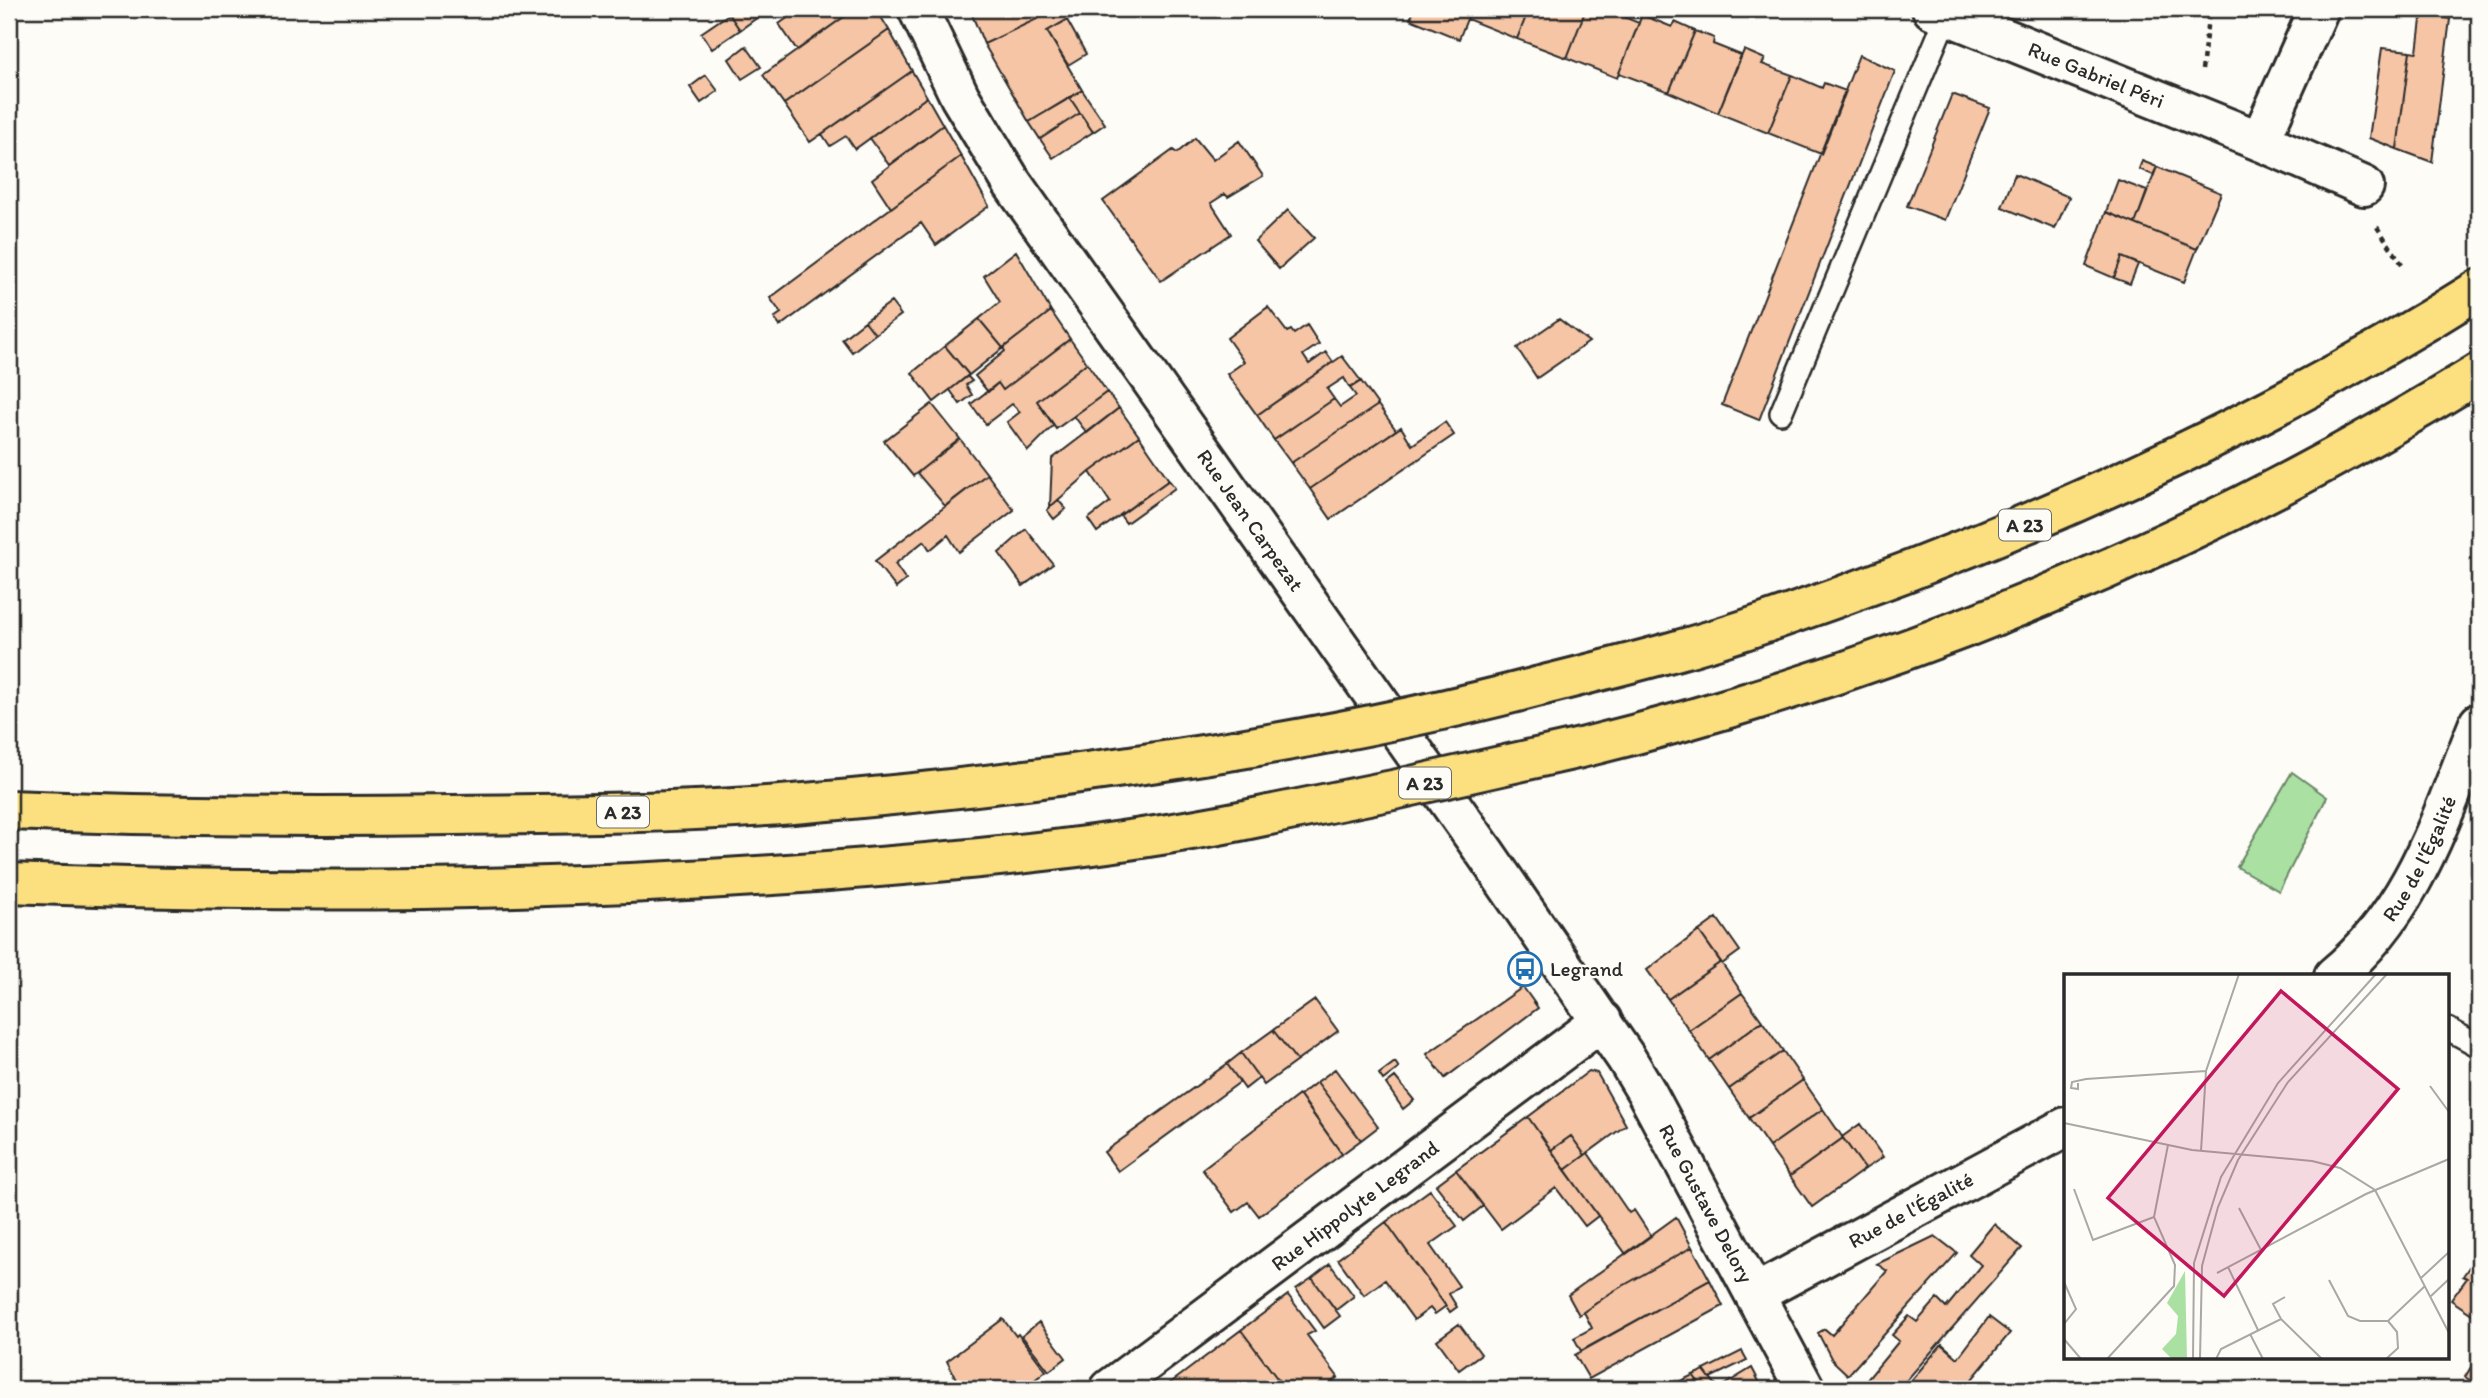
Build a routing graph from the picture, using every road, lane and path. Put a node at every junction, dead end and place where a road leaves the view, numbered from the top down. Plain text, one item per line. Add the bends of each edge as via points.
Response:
1 (919, 9) edge
2 (2209, 9) edge
3 (2319, 9) edge
4 (1940, 12) edge
5 (2196, 116) junction
6 (2260, 141) junction
7 (2364, 186) dead end
8 (2479, 289) edge
9 (2479, 373) edge
10 (1782, 413) dead end
11 (2479, 723) edge
12 (9, 810) edge
13 (9, 883) edge
14 (2347, 973) edge
15 (1602, 1021) junction
16 (2450, 1030) edge
17 (2479, 1046) edge
18 (2064, 1128) edge
19 (1755, 1294) junction
20 (1110, 1389) edge
21 (1805, 1389) edge

1 - 15 street, Rue Jean Carpezat via 960,97 1012,183
2 - 5 path
3 - 6 street
4 - 5 street, Rue Gabriel Péri
4 - 10 lane
5 - 6 street, Rue Gabriel Péri
6 - 7 street, Rue Gabriel Péri
8 - 12 highway, A 23, bridge via 2404,336 2235,428 2026,524 1768,623 1445,711 1071,776 790,804 604,813 309,817
9 - 13 highway, A 23, bridge via 2433,402 2192,529 1925,642 1670,726 1398,789 1148,836 941,862 664,883 400,889
11 - 14 street, Rue de l'Égalité via 2414,880
15 - 19 street, Rue Gustave Delory via 1647,1093
15 - 20 street, Rue Hippolyte Legrand
16 - 17 lane
18 - 19 street, Rue de l'Égalité
19 - 21 street, Rue Gustave Delory

